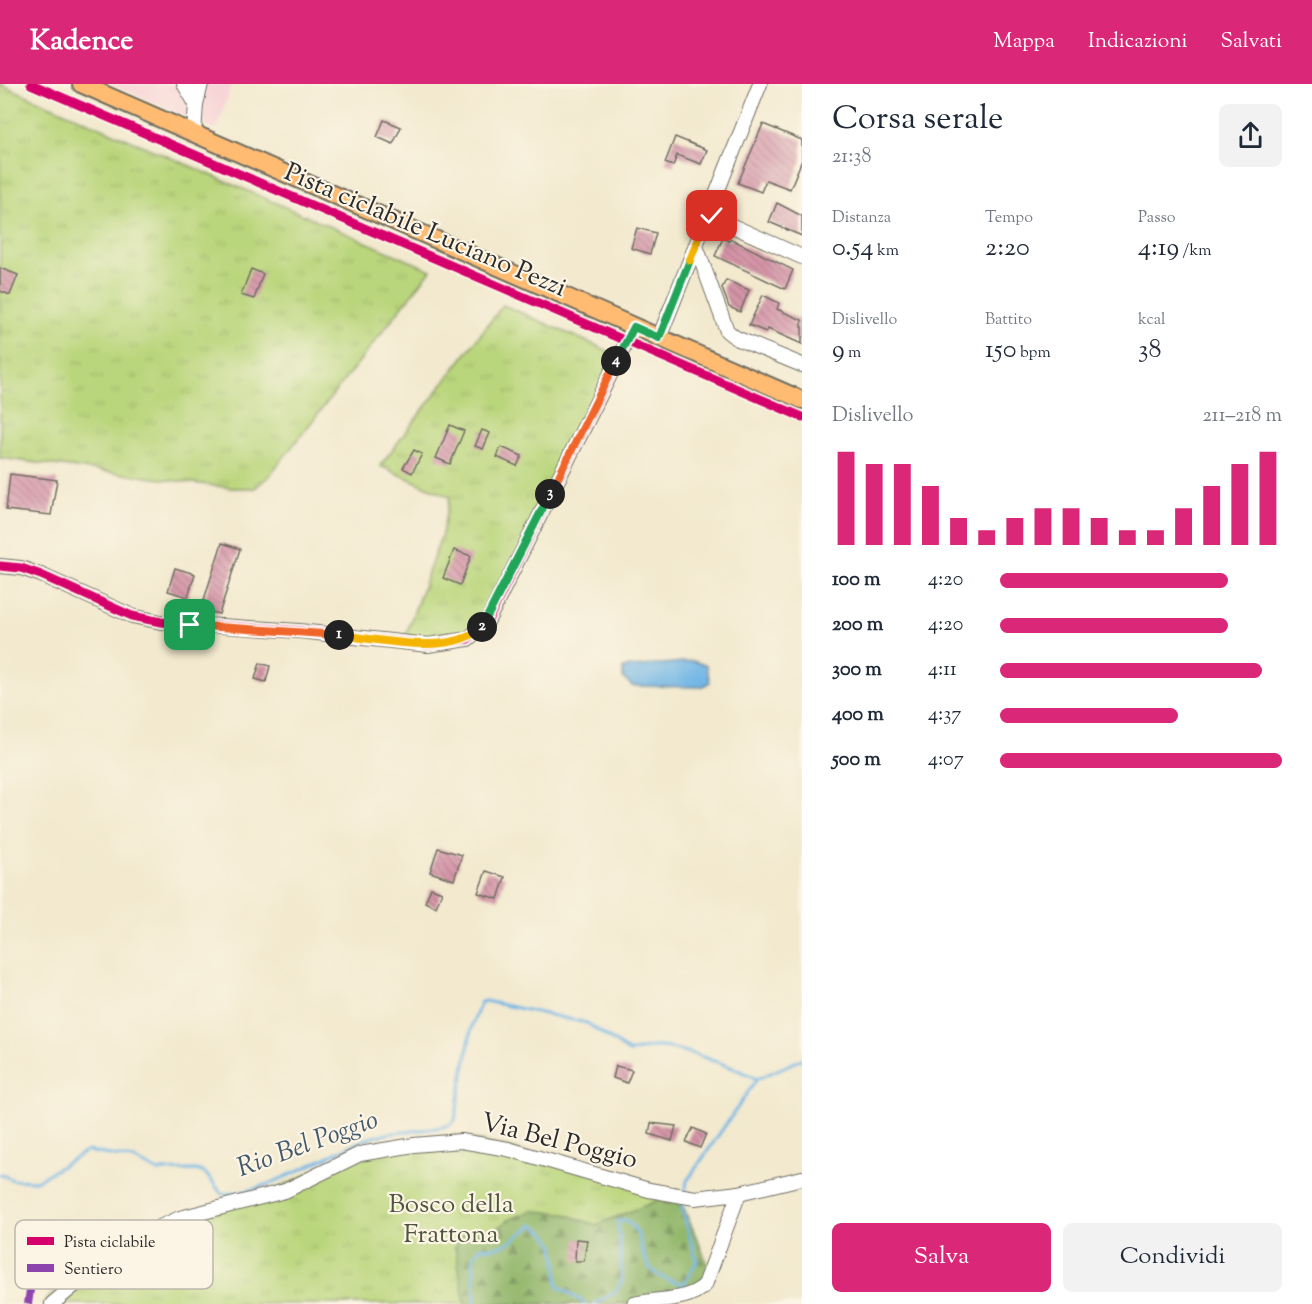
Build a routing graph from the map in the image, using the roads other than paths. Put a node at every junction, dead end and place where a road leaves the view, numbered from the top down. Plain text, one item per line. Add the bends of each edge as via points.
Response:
1 (81, 84) edge
2 (184, 84) edge
3 (201, 84) edge
4 (760, 84) edge
5 (196, 104) junction
6 (194, 133) junction
7 (708, 214) junction
8 (696, 246) junction
9 (802, 257) edge
10 (634, 327) junction
11 (659, 338) junction
12 (802, 365) edge
13 (802, 400) edge
14 (0, 566) edge
15 (802, 1178) edge
16 (739, 1193) junction
17 (176, 1220) edge
18 (70, 1289) edge
19 (52, 1304) edge
20 (634, 1304) edge

1 - 6 main road
2 - 5 street
3 - 5 street
4 - 7 street
5 - 6 street
6 - 10 main road
7 - 8 street
7 - 9 street
8 - 11 street
8 - 12 street via 727,331
10 - 11 main road
10 - 14 street via 487,622 468,639 428,645 161,622 132,616 41,574
11 - 13 main road
15 - 16 street, Via Bel Poggio
16 - 17 street, Via Bel Poggio via 674,1196 508,1149 460,1141 360,1154 285,1191
16 - 20 street via 705,1285 683,1298
18 - 19 street, Via Bel Poggio

